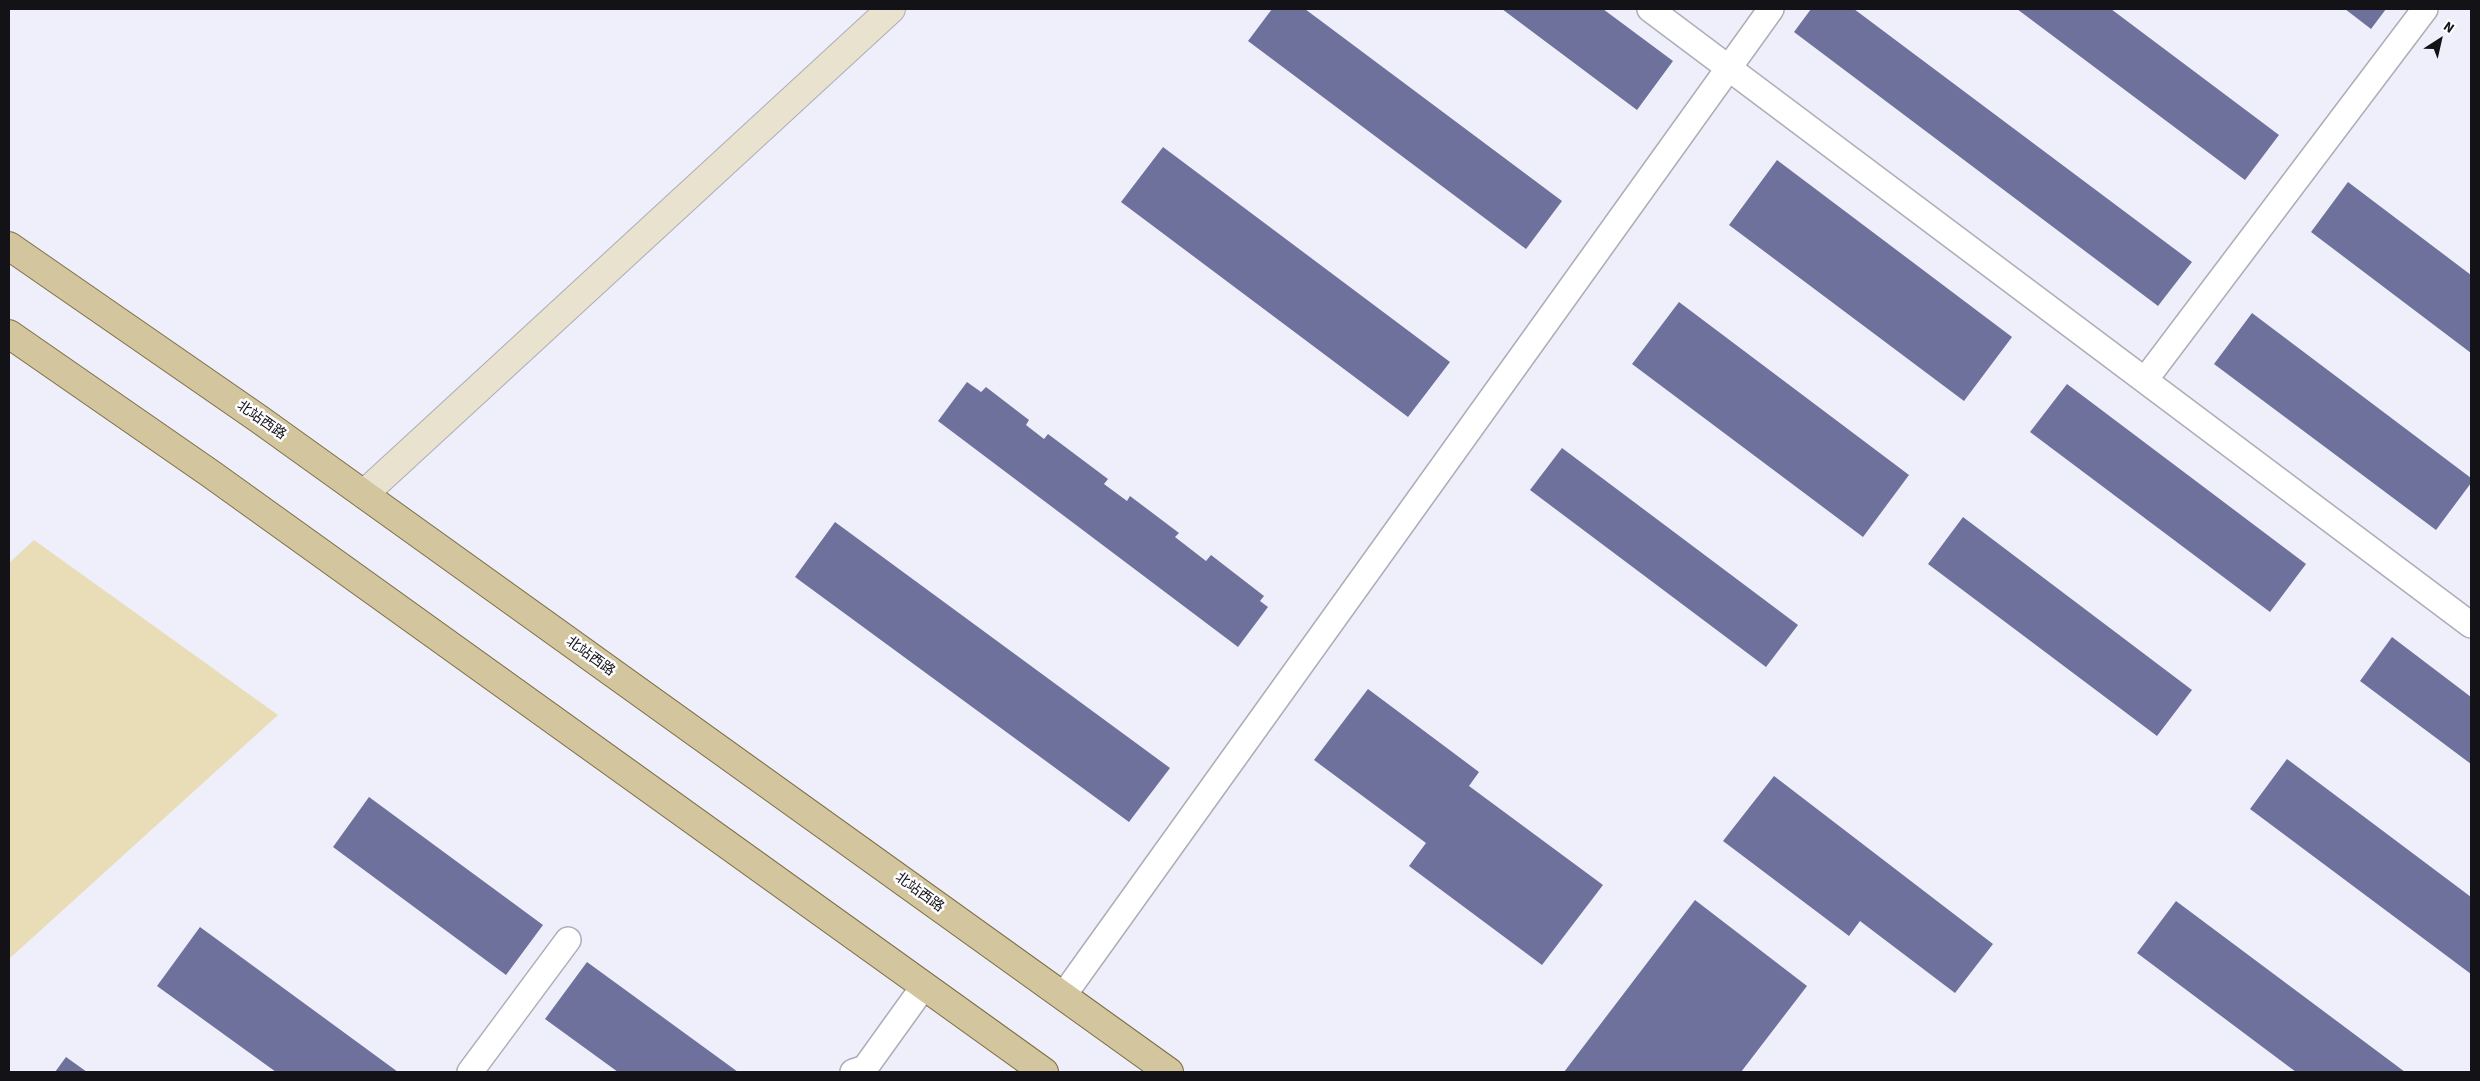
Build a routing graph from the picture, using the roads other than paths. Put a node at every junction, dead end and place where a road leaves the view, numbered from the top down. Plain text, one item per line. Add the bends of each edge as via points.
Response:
1 (891, 9) edge
2 (1650, 9) edge
3 (1771, 9) edge
4 (2425, 9) edge
5 (1728, 68) junction
6 (9, 246) edge
7 (9, 334) edge
8 (2145, 380) junction
9 (364, 494) junction
10 (2471, 626) edge
11 (568, 940) dead end
12 (924, 986) junction
13 (1062, 996) junction
14 (470, 1072) edge
15 (853, 1072) edge
16 (1044, 1072) edge
17 (1169, 1072) edge

1 - 9 street
2 - 5 lane
3 - 5 lane
4 - 8 lane
5 - 8 lane
5 - 13 lane
6 - 9 main road, 北站西路
7 - 12 main road via 220,479
8 - 10 lane
9 - 13 main road, 北站西路
11 - 14 lane
12 - 15 lane via 864,1068
12 - 16 main road
13 - 17 main road, 北站西路

